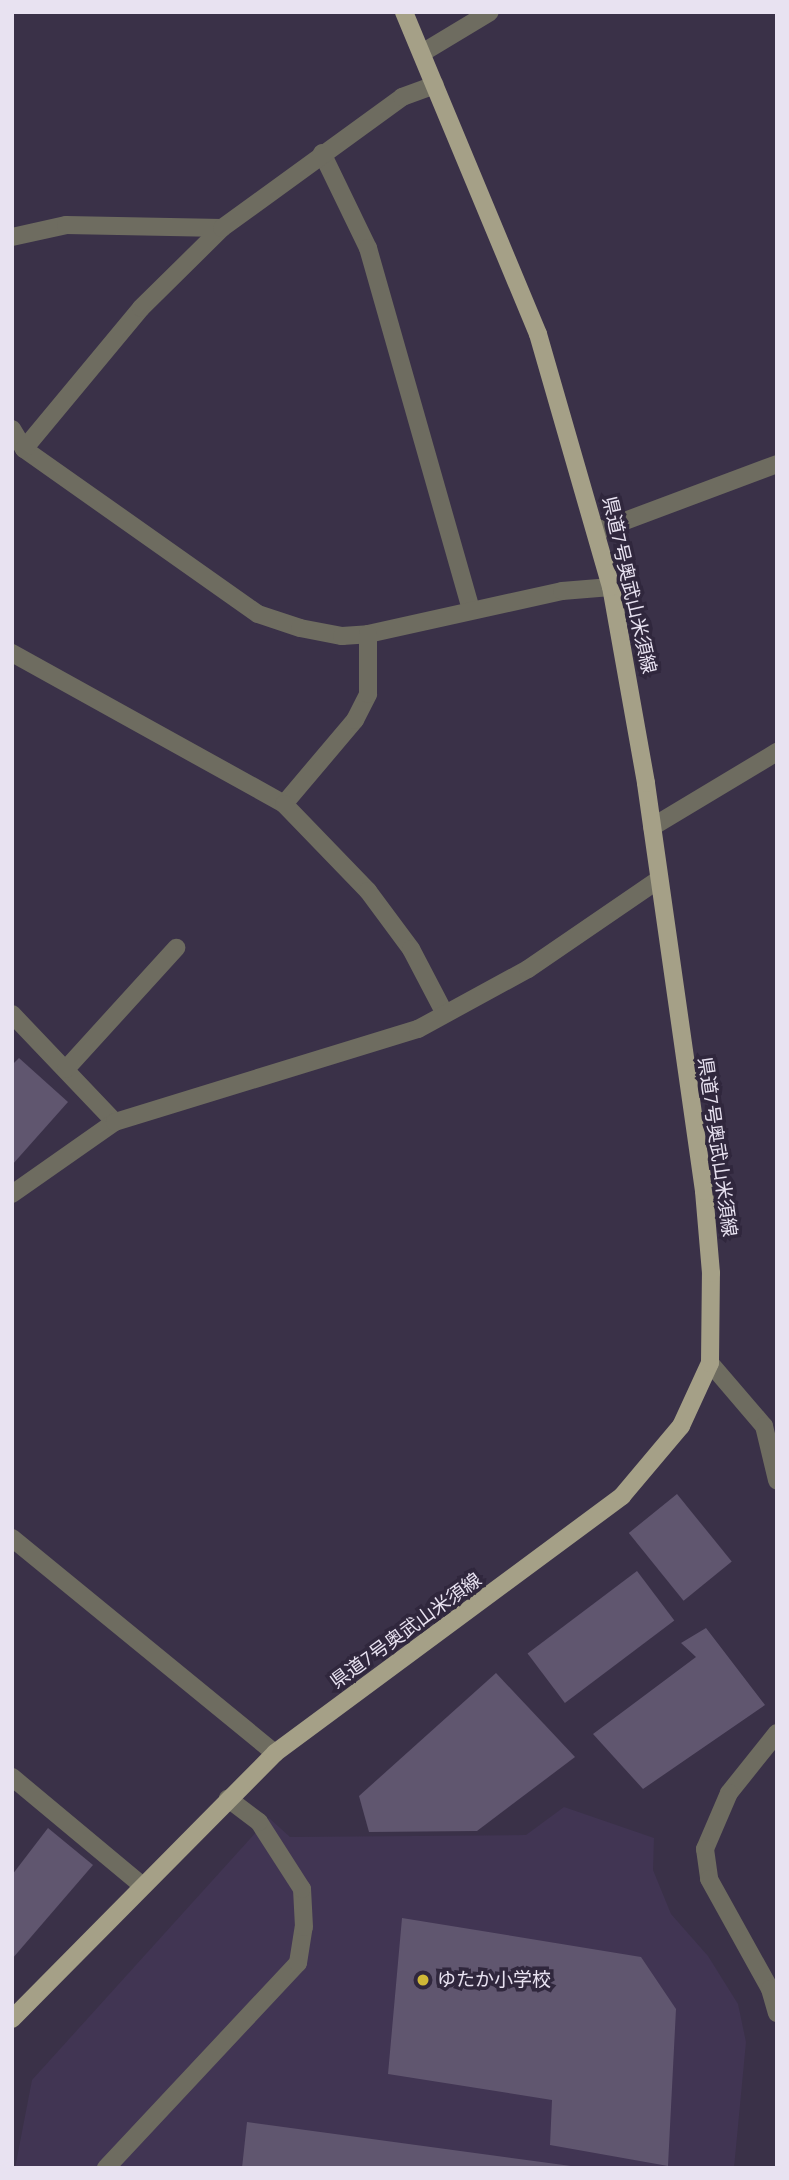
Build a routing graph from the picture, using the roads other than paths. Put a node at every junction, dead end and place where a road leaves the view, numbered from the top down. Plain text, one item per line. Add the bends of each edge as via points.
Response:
1 (404, 12) edge
2 (490, 12) edge
3 (422, 53) junction
4 (435, 85) junction
5 (322, 153) junction
6 (222, 228) junction
7 (12, 237) edge
8 (12, 429) edge
9 (24, 449) junction
10 (777, 464) edge
11 (598, 531) junction
12 (611, 587) junction
13 (471, 609) junction
14 (368, 634) junction
15 (12, 653) edge
16 (777, 752) edge
17 (284, 804) junction
18 (652, 827) junction
19 (658, 880) junction
20 (176, 948) dead end
21 (12, 1014) edge
22 (446, 1014) junction
23 (66, 1069) junction
24 (115, 1122) junction
25 (12, 1194) edge
26 (710, 1363) junction
27 (777, 1480) edge
28 (12, 1538) edge
29 (777, 1733) edge
30 (275, 1753) junction
31 (12, 1777) edge
32 (228, 1799) junction
33 (143, 1886) junction
34 (777, 2013) edge
35 (12, 2019) edge
36 (106, 2168) edge

1 - 3 main road, 県道7号奥武山米須線
2 - 3 street
3 - 4 main road, 県道7号奥武山米須線
4 - 5 street via 402,97
4 - 11 main road, 県道7号奥武山米須線 via 515,271
5 - 6 street
5 - 13 street via 368,248
6 - 7 street via 66,225
6 - 9 street via 141,308
8 - 9 street
9 - 14 street via 258,614 342,636
10 - 11 street
11 - 12 main road, 県道7号奥武山米須線
12 - 13 street
12 - 18 main road, 県道7号奥武山米須線
13 - 14 street
14 - 17 street via 368,694 355,720
15 - 17 street
16 - 18 street
17 - 22 street via 368,891 411,949
18 - 19 main road, 県道7号奥武山米須線
19 - 22 street via 528,969
19 - 26 main road, 県道7号奥武山米須線 via 709,1232
20 - 23 street
21 - 23 street
22 - 24 street via 418,1029
23 - 24 street
24 - 25 street
26 - 27 street via 764,1426
26 - 30 main road, 県道7号奥武山米須線 via 681,1426 622,1496
28 - 30 street
29 - 34 street via 729,1793 705,1849 709,1880 770,1989
30 - 32 main road, 県道7号奥武山米須線
31 - 33 street
32 - 33 main road, 県道7号奥武山米須線
32 - 36 street via 259,1822 302,1889 304,1927 298,1963
33 - 35 main road, 県道7号奥武山米須線

